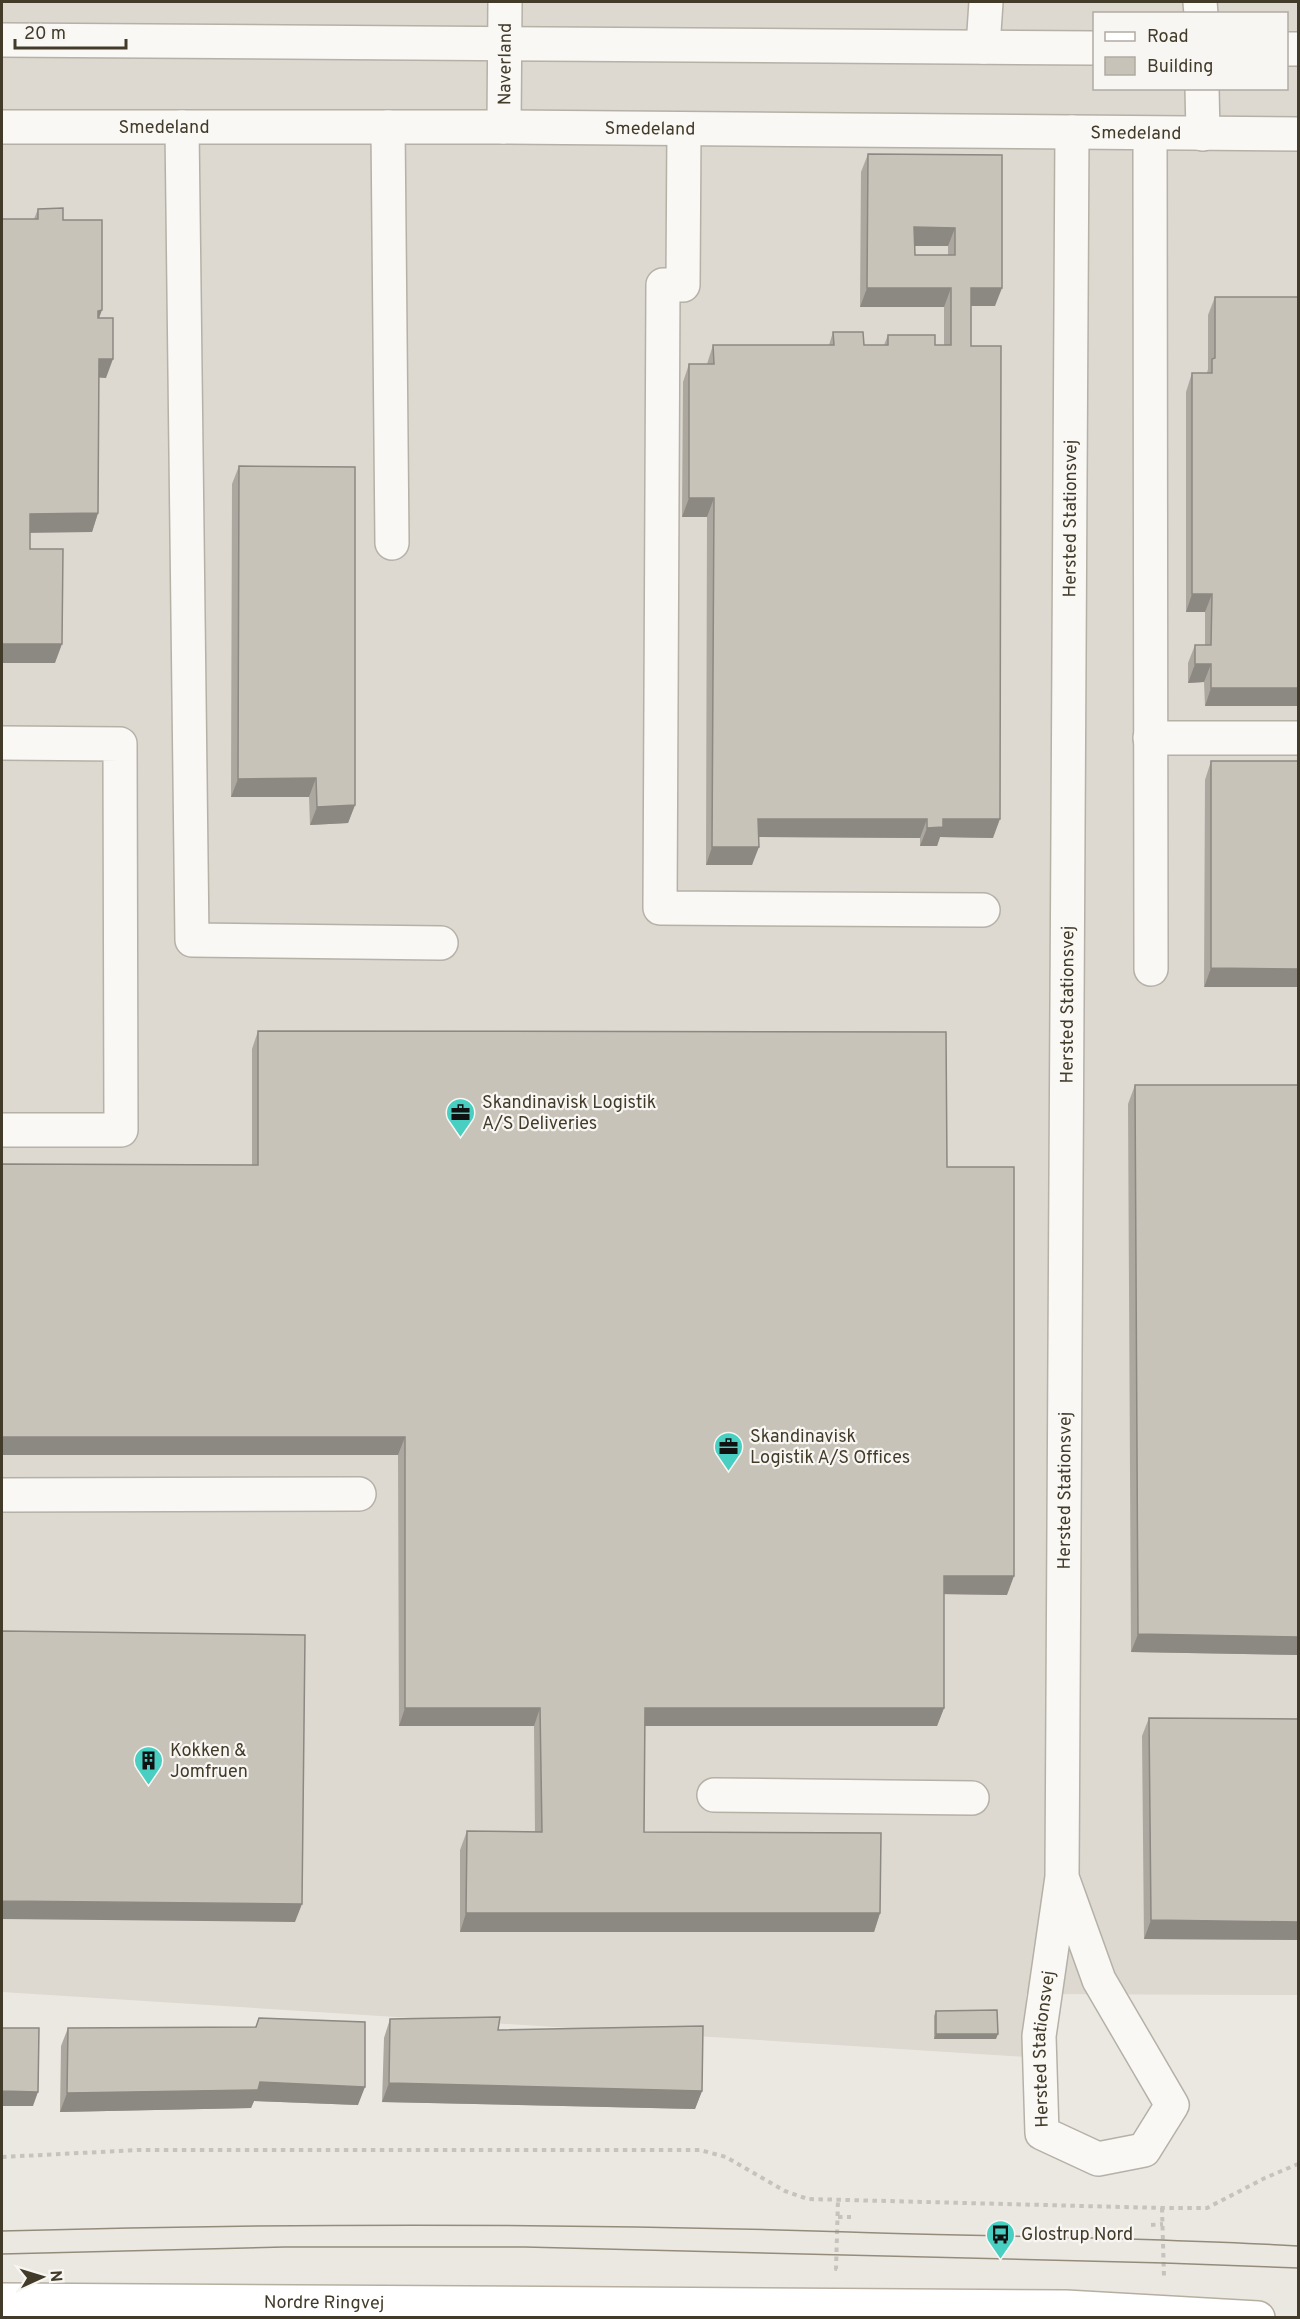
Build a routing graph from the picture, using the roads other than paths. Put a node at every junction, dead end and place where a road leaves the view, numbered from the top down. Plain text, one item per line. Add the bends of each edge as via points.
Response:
1 (505, 2) edge
2 (986, 2) edge
3 (2, 40) edge
4 (505, 44) junction
5 (983, 47) junction
6 (1093, 48) edge
7 (1202, 90) edge
8 (2, 127) edge
9 (182, 127) junction
10 (388, 127) junction
11 (504, 127) junction
12 (684, 129) junction
13 (1072, 132) junction
14 (1150, 134) junction
15 (1203, 134) junction
16 (1299, 134) edge
17 (392, 543) dead end
18 (1150, 738) junction
19 (1299, 738) edge
20 (2, 743) edge
21 (983, 910) dead end
22 (441, 944) dead end
23 (1151, 969) dead end
24 (2, 1130) edge
25 (359, 1494) dead end
26 (2, 1495) edge
27 (714, 1795) dead end
28 (972, 1798) dead end
29 (1062, 1877) junction
30 (2, 2300) edge
31 (1258, 2318) edge

1 - 4 street, Naverland
2 - 5 street
3 - 4 street
4 - 5 street
4 - 11 street, Naverland
5 - 6 street
7 - 15 street
8 - 9 street, Smedeland
9 - 10 street, Smedeland
9 - 22 street via 192,940
10 - 11 street, Smedeland
10 - 17 street
11 - 12 street, Smedeland
12 - 13 street, Smedeland
12 - 21 street via 683,285 663,285 660,908
13 - 14 street, Smedeland
13 - 29 street, Hersted Stationsvej
14 - 15 street, Smedeland
14 - 18 street
15 - 16 street, Smedeland
18 - 19 street
18 - 23 street
20 - 24 street via 120,744 121,1130
25 - 26 street
27 - 28 street
29 - 29 street, Hersted Stationsvej via 1100,1980 1172,2105 1144,2150 1098,2159 1042,2133 1039,2036
30 - 31 main road, Nordre Ringvej via 1042,2307

